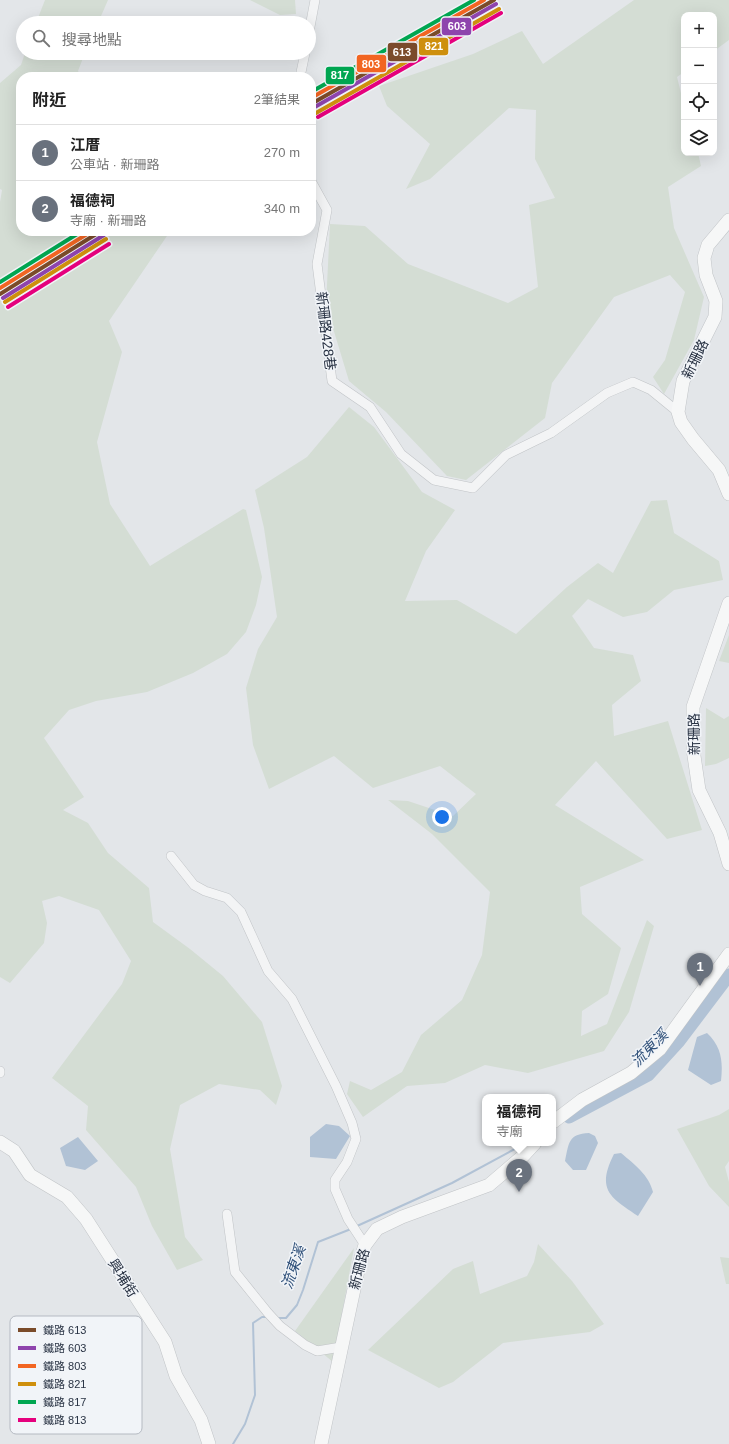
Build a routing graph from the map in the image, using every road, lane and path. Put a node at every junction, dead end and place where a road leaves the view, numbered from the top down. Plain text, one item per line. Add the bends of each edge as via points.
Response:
1 (315, 0) edge
2 (312, 16) edge
3 (304, 60) edge
4 (301, 72) edge
5 (316, 190) edge
6 (729, 220) edge
7 (678, 412) junction
8 (729, 494) edge
9 (729, 603) edge
10 (171, 856) dead end
11 (729, 864) edge
12 (729, 954) edge
13 (556, 1120) edge
14 (0, 1142) edge
15 (532, 1146) edge
16 (227, 1214) dead end
17 (362, 1241) junction
18 (341, 1347) junction
19 (209, 1444) edge
20 (321, 1444) edge

1 - 2 street
3 - 4 street
5 - 7 street, 新珊路428巷 via 327,210 317,264 332,381 370,407 401,454 434,480 473,488 506,455 551,433 607,393 633,382 651,390
6 - 7 street, 新珊路 via 708,245 704,258 706,275 716,301 715,317 683,381
7 - 8 street via 689,434 719,470
9 - 11 street, 新珊路 via 694,707 693,749 699,790 720,832
10 - 17 street via 194,885 227,898 241,912 268,971 292,999 336,1086 356,1139 347,1162 335,1180 335,1189 348,1219
12 - 13 street via 660,1049 631,1073 582,1100
14 - 19 street, 興埔街 via 14,1151 30,1175 67,1197 86,1219 165,1342 176,1376 201,1420
15 - 17 street, 新珊路 via 489,1185 402,1217 377,1229
16 - 18 street via 235,1272 268,1313 280,1326 317,1351
17 - 18 street, 新珊路
18 - 20 street, 新珊路

